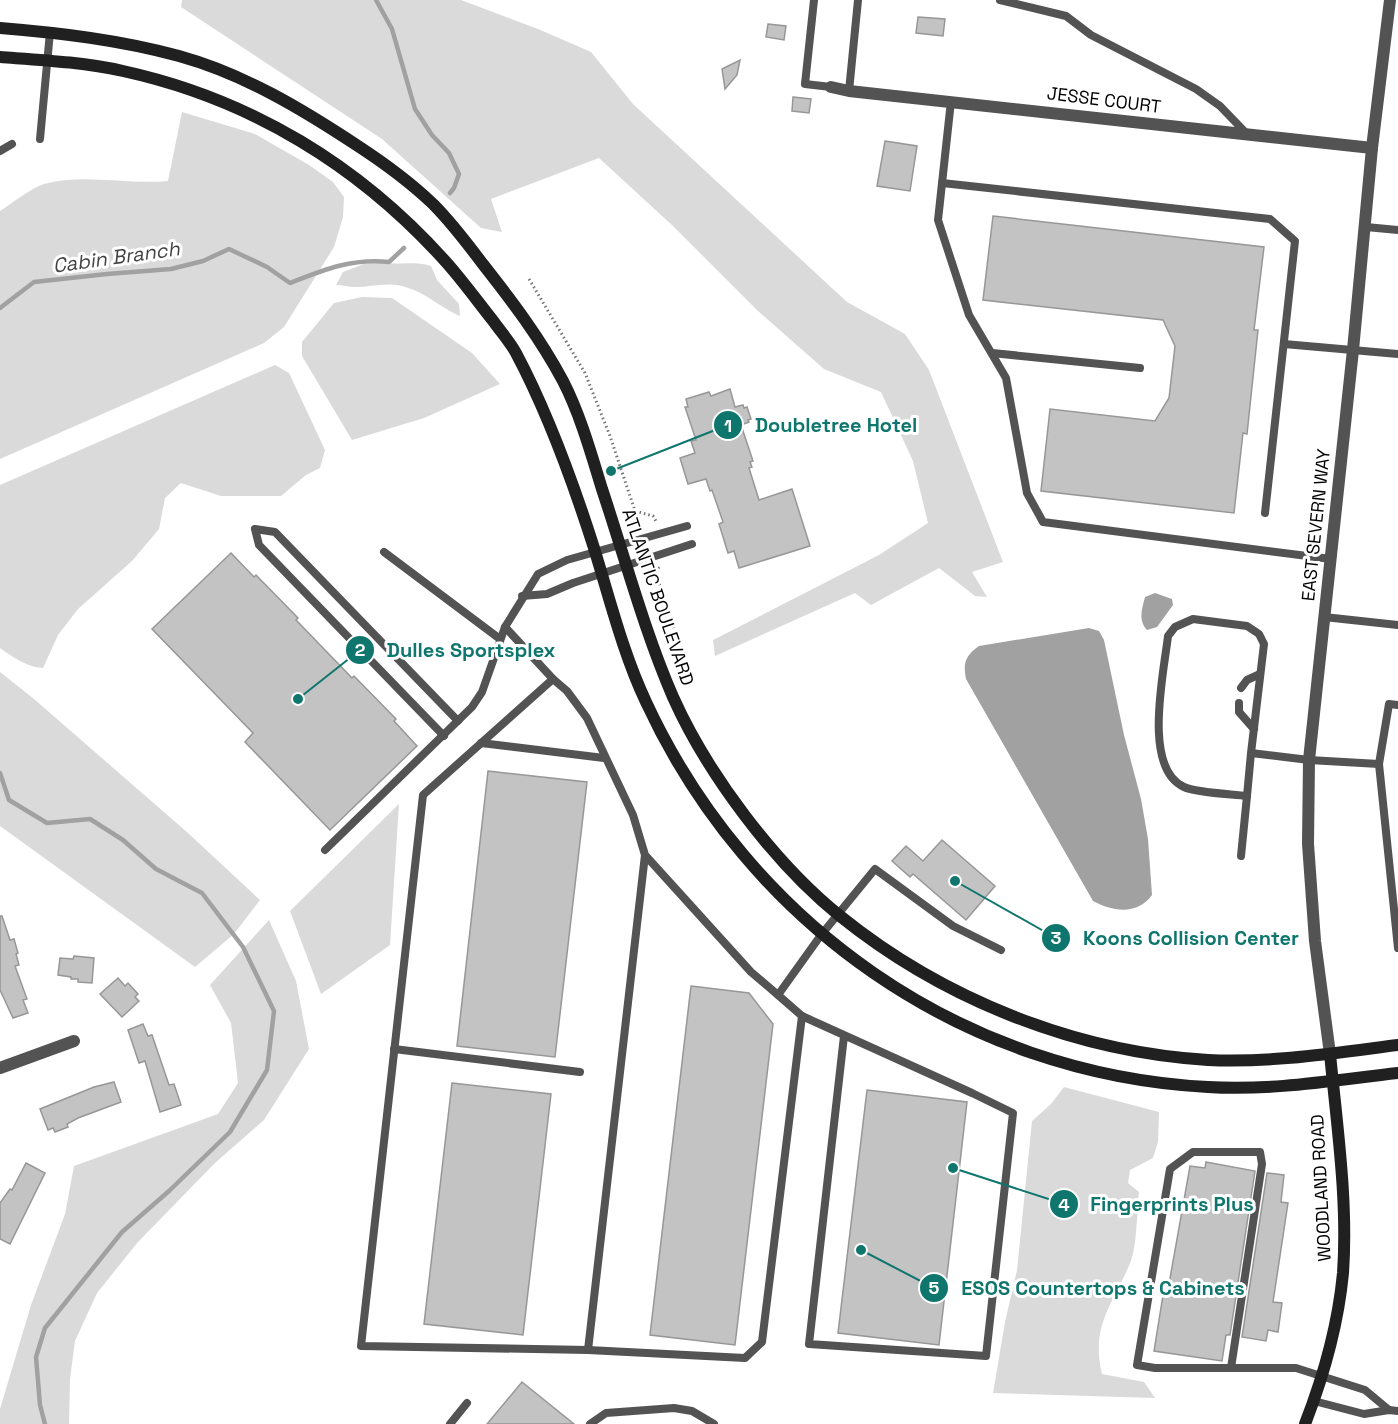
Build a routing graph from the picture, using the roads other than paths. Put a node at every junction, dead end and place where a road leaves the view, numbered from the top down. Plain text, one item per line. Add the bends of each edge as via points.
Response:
1 (814, 0) edge
2 (858, 0) edge
3 (1000, 0) edge
4 (1390, 0) edge
5 (0, 28) edge
6 (50, 32) junction
7 (0, 57) edge
8 (46, 60) junction
9 (831, 87) joint
10 (849, 91) junction
11 (951, 101) junction
12 (1248, 135) junction
13 (40, 139) dead end
14 (12, 144) dead end
15 (1372, 148) junction
16 (0, 151) edge
17 (942, 183) junction
18 (1366, 227) junction
19 (1398, 230) edge
20 (1284, 344) junction
21 (1353, 350) junction
22 (992, 352) junction
23 (1398, 354) edge
24 (1140, 368) dead end
25 (1265, 513) dead end
26 (687, 526) dead end
27 (692, 544) dead end
28 (620, 545) junction
29 (384, 552) dead end
30 (596, 553) junction
31 (1330, 560) junction
32 (627, 565) junction
33 (601, 575) junction
34 (522, 596) junction
35 (1324, 616) junction
36 (1398, 625) edge
37 (505, 627) junction
38 (500, 639) junction
39 (1260, 674) junction
40 (553, 679) junction
41 (1241, 688) dead end
42 (1239, 703) dead end
43 (1398, 705) edge
44 (458, 722) junction
45 (1254, 729) junction
46 (444, 736) junction
47 (481, 743) junction
48 (1251, 753) junction
49 (604, 758) junction
50 (1310, 760) junction
51 (1379, 764) junction
52 (1247, 796) junction
53 (325, 850) dead end
54 (645, 855) junction
55 (1240, 856) dead end
56 (1394, 879) edge
57 (838, 915) junction
58 (821, 935) junction
59 (1398, 948) edge
60 (1000, 950) dead end
61 (778, 995) junction
62 (802, 1016) junction
63 (844, 1035) junction
64 (74, 1041) dead end
65 (1398, 1045) edge
66 (394, 1049) junction
67 (1330, 1054) junction
68 (0, 1068) edge
69 (580, 1072) dead end
70 (1398, 1073) edge
71 (1333, 1081) junction
72 (588, 1350) junction
73 (1231, 1368) junction
74 (1323, 1376) junction
75 (1314, 1401) junction
76 (467, 1403) dead end
77 (1389, 1410) junction
78 (1398, 1411) edge
79 (450, 1424) edge
80 (590, 1424) edge
81 (714, 1424) edge
82 (1305, 1424) edge

1 - 9 lane via 805,84
2 - 10 lane
3 - 12 lane via 1066,16 1090,35 1196,89 1220,106
4 - 15 street, EAST SEVERN WAY
5 - 6 main road, ATLANTIC BOULEVARD
6 - 8 lane
6 - 28 main road, ATLANTIC BOULEVARD via 183,57 239,78 309,113 389,167 434,204 525,318 564,384
7 - 8 main road
8 - 13 lane
8 - 30 main road via 121,71 201,93 275,125 379,196 460,278 514,349 569,476
9 - 10 street, JESSE COURT
10 - 11 street, JESSE COURT
11 - 12 street, JESSE COURT
11 - 17 lane
12 - 15 street, JESSE COURT
14 - 16 lane
15 - 18 street, EAST SEVERN WAY
17 - 20 lane via 1270,219 1295,241
17 - 22 lane via 938,220 969,315
18 - 19 lane
18 - 21 street, EAST SEVERN WAY
20 - 21 lane
20 - 25 lane
21 - 23 lane
21 - 31 street, EAST SEVERN WAY
22 - 24 lane
22 - 31 lane via 1006,378 1027,493 1043,522
26 - 28 lane
27 - 32 lane
28 - 30 lane
28 - 32 main road, ATLANTIC BOULEVARD
29 - 38 lane
30 - 33 main road
30 - 34 lane via 567,560 538,574
31 - 35 street, EAST SEVERN WAY
32 - 33 lane
32 - 57 main road, ATLANTIC BOULEVARD via 660,665 704,755 770,846
33 - 34 lane via 547,594
33 - 58 main road via 643,698 689,783 731,842
34 - 37 lane
35 - 36 lane
35 - 50 street, EAST SEVERN WAY
37 - 38 lane
37 - 40 lane
38 - 44 lane via 482,692
39 - 41 lane
39 - 45 lane
39 - 52 lane via 1264,644 1259,634 1247,626 1193,619 1175,627 1168,636 1160,703 1160,746 1166,770 1174,782 1186,789
40 - 47 lane
40 - 49 lane via 587,718
42 - 45 lane via 1239,712
43 - 51 lane via 1389,704
44 - 46 lane
44 - 46 lane via 275,532 255,529 259,545
45 - 48 lane
46 - 53 lane
47 - 49 lane
47 - 66 lane via 423,795
48 - 50 lane
48 - 52 lane
49 - 54 lane via 633,815
50 - 51 lane
50 - 67 street, EAST SEVERN WAY via 1308,844 1315,941
51 - 56 lane
52 - 55 lane
54 - 61 lane via 751,972
54 - 72 lane
56 - 59 lane
57 - 58 lane
57 - 60 lane via 875,869 953,926
57 - 67 main road, ATLANTIC BOULEVARD via 959,992 1055,1031 1120,1048 1197,1059 1284,1059
58 - 61 lane
58 - 71 main road via 887,983 938,1013 1006,1044 1052,1059 1132,1079 1210,1087 1287,1087
61 - 62 lane
62 - 63 lane
62 - 72 lane via 762,1342 746,1358
63 - 63 lane via 1013,1113 986,1356 809,1344
64 - 68 street
65 - 67 main road, ATLANTIC BOULEVARD
66 - 69 lane
66 - 72 lane via 361,1346
67 - 71 main road, WOODLAND ROAD
70 - 71 main road
71 - 74 main road, WOODLAND ROAD via 1344,1222 1343,1273
73 - 73 lane via 1262,1164 1260,1152 1193,1152 1170,1169 1137,1365
73 - 74 lane via 1296,1368
74 - 75 main road, WOODLAND ROAD
74 - 77 lane via 1365,1390
75 - 77 lane via 1364,1414
75 - 82 main road, WOODLAND ROAD
76 - 79 lane
77 - 78 lane
80 - 81 lane via 606,1413 674,1408 692,1411

